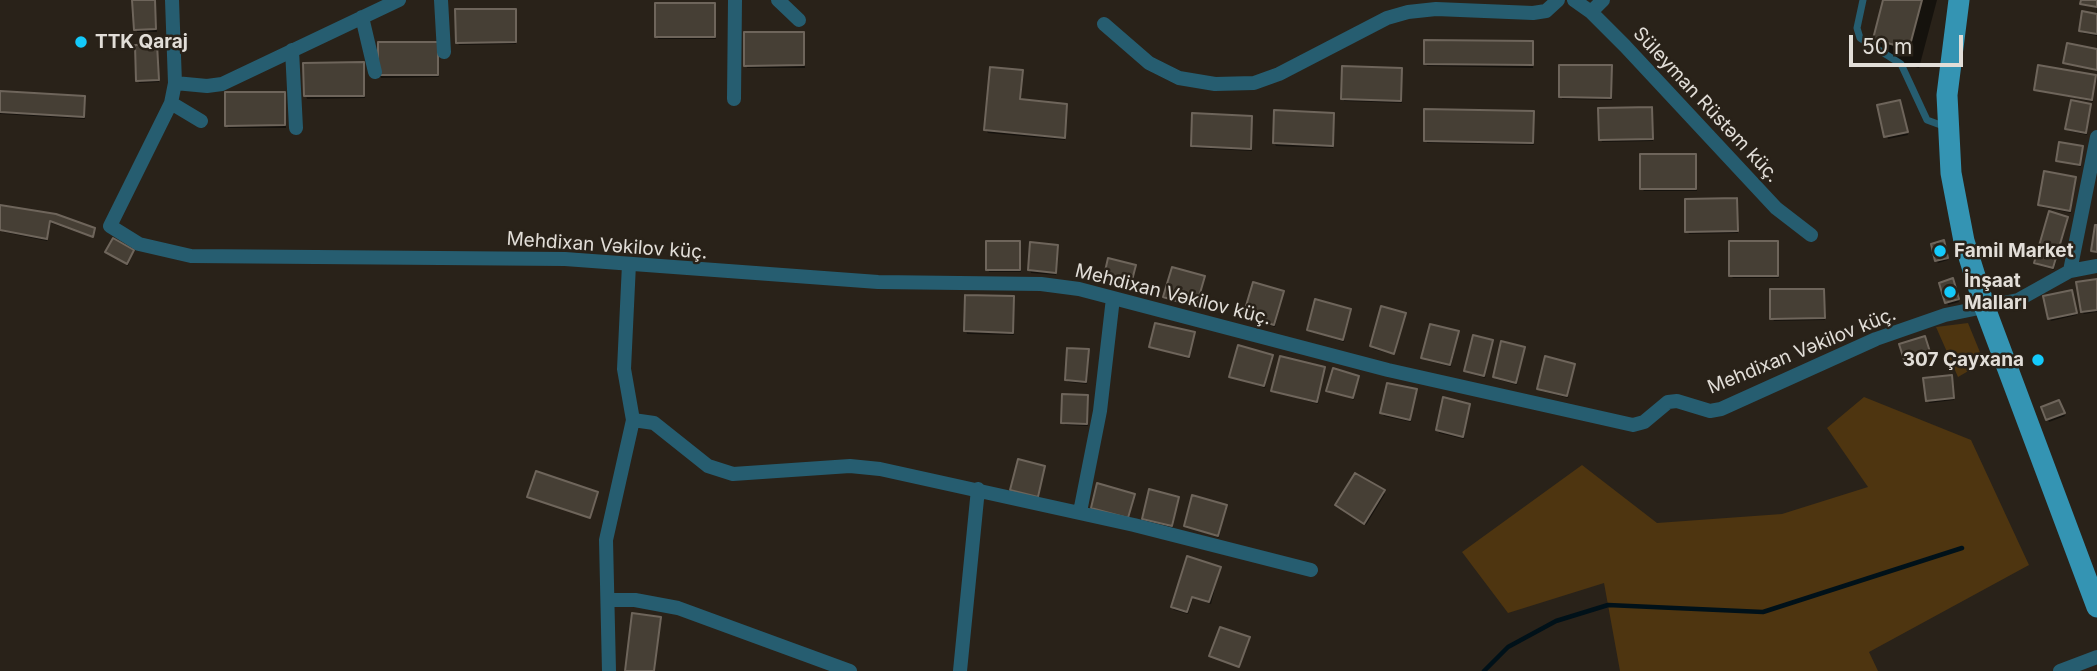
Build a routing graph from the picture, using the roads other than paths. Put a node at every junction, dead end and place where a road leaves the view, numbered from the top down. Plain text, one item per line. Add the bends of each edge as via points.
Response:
1 (172, 0) edge
2 (399, 0) edge
3 (441, 0) edge
4 (735, 0) edge
5 (778, 0) edge
6 (1558, 0) edge
7 (1574, 0) edge
8 (1603, 0) edge
9 (1863, 0) edge
10 (1959, 0) edge
11 (1591, 12) junction
12 (362, 17) junction
13 (799, 20) dead end
14 (1104, 24) dead end
15 (292, 50) junction
16 (444, 52) dead end
17 (375, 72) dead end
18 (176, 83) junction
19 (734, 99) dead end
20 (171, 103) junction
21 (201, 121) dead end
22 (1948, 127) junction
23 (296, 128) dead end
24 (2097, 138) edge
25 (1811, 235) dead end
26 (629, 264) junction
27 (2097, 266) edge
28 (2070, 271) junction
29 (1113, 298) junction
30 (1984, 308) junction
31 (634, 420) junction
32 (978, 489) junction
33 (1080, 512) junction
34 (1311, 570) dead end
35 (608, 600) junction
36 (2097, 607) edge
37 (2097, 657) edge
38 (609, 671) edge
39 (850, 671) edge
40 (960, 671) edge
41 (2060, 671) edge

1 - 18 street
2 - 12 street
3 - 16 street
4 - 19 street
5 - 13 street
6 - 14 street via 1546,11 1533,13 1408,12 1254,83 1215,85 1179,78 1149,63
7 - 11 street, Süleyman Rüstəm küç.
8 - 11 street
9 - 22 lane via 1857,27 1860,38 1900,64 1927,120
10 - 22 main road via 1950,52
11 - 25 street, Süleyman Rüstəm küç. via 1776,208
12 - 15 street
12 - 17 street
15 - 18 street via 222,84
15 - 23 street
18 - 20 street
20 - 21 street
20 - 26 street, Mehdixan Vəkilov küç. via 110,226 139,244 191,256 565,259
22 - 30 main road via 1955,198
24 - 28 street
26 - 29 street, Mehdixan Vəkilov küç. via 878,282 1016,282
26 - 31 street via 624,369
27 - 28 street, Mehdixan Vəkilov küç.
28 - 30 street, Mehdixan Vəkilov küç. via 2018,300
29 - 30 street, Mehdixan Vəkilov küç. via 1388,370 1633,425 1644,422 1668,402 1721,409 1877,339 1945,315
29 - 33 street via 1100,411
30 - 36 main road
31 - 32 street via 653,423 708,466 733,474 850,466
31 - 35 street via 606,540
32 - 33 street
32 - 40 street
33 - 34 street
35 - 38 street
35 - 39 street via 678,608
37 - 41 street

